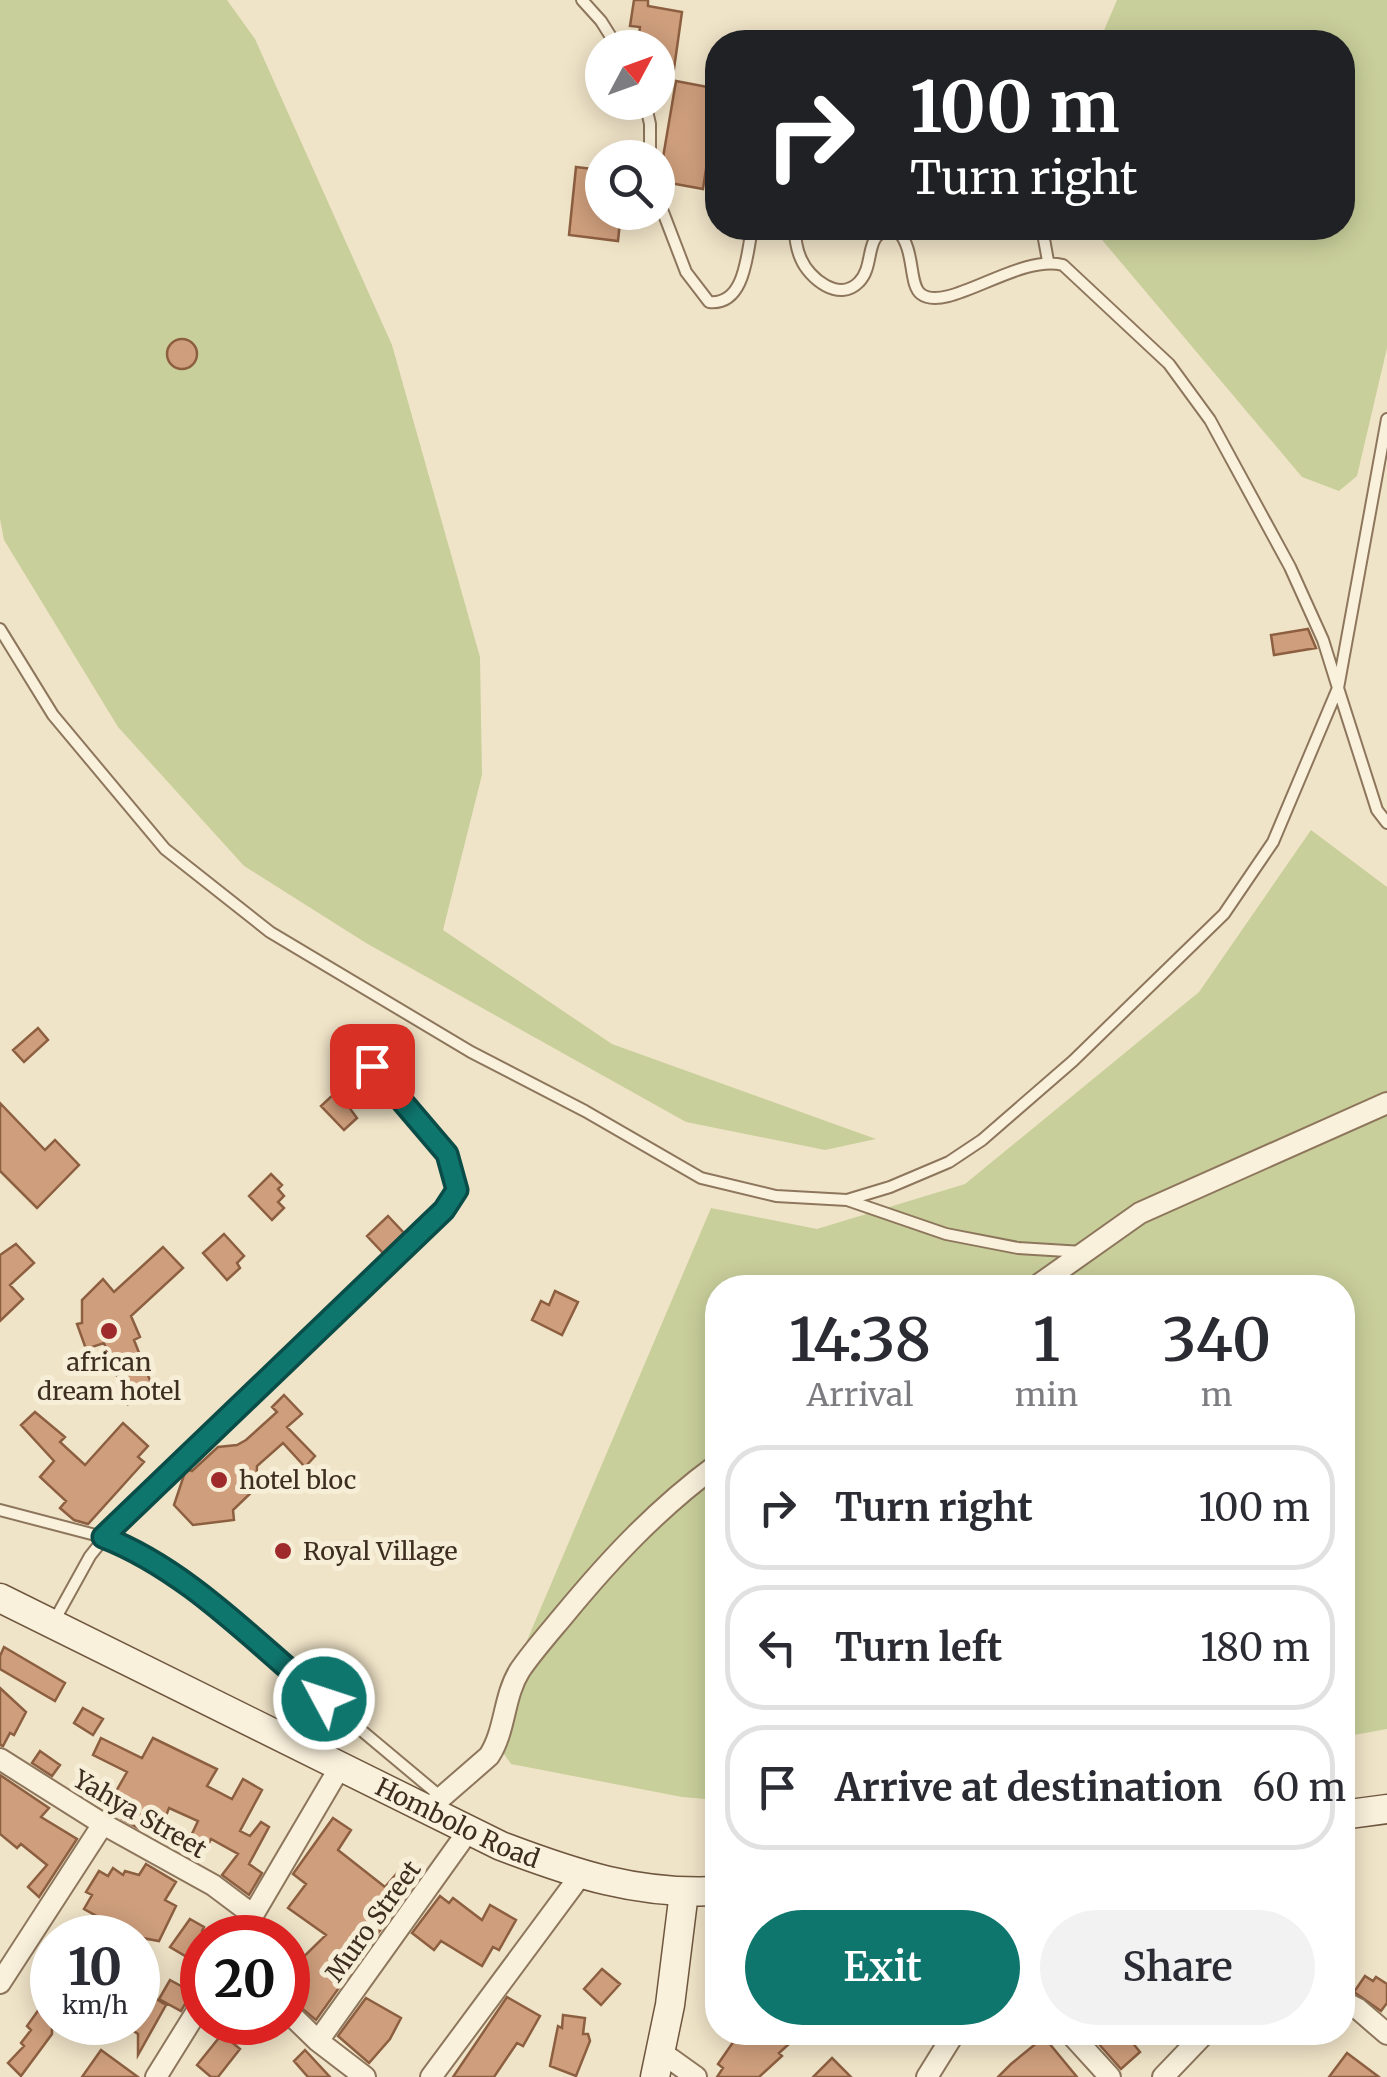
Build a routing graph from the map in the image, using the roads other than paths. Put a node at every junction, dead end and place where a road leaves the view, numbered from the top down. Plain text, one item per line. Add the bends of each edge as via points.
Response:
1 (582, 0) edge
2 (604, 30) edge
3 (670, 230) edge
4 (749, 240) edge
5 (795, 240) edge
6 (874, 240) edge
7 (906, 240) edge
8 (1044, 240) edge
9 (1048, 261) junction
10 (1387, 419) edge
11 (0, 629) edge
12 (1338, 688) junction
13 (1387, 823) edge
14 (372, 1066) dead end
15 (1387, 1102) edge
16 (847, 1200) junction
17 (1084, 1252) junction
18 (1052, 1275) edge
19 (705, 1474) edge
20 (0, 1510) edge
21 (103, 1537) junction
22 (0, 1598) edge
23 (52, 1623) junction
24 (0, 1759) edge
25 (340, 1767) junction
26 (434, 1803) junction
27 (1387, 1809) edge
28 (1355, 1813) edge
29 (103, 1824) junction
30 (469, 1830) junction
31 (580, 1876) junction
32 (705, 1891) edge
33 (684, 1892) junction
34 (253, 1915) joint
35 (0, 1984) edge
36 (1355, 2008) edge
37 (310, 2033) edge
38 (1387, 2034) edge
39 (180, 2039) edge
40 (318, 2041) junction
41 (947, 2045) edge
42 (1081, 2045) edge
43 (1194, 2045) edge
44 (658, 2064) edge
45 (156, 2077) edge
46 (365, 2077) edge
47 (431, 2077) edge
48 (696, 2077) edge
49 (927, 2077) edge
50 (1110, 2077) edge
51 (1164, 2077) edge

1 - 2 lane
3 - 4 lane via 686,272 709,302 722,304 733,297
5 - 6 lane via 806,269 828,288 846,290 860,282
7 - 9 lane via 914,286 934,298
8 - 9 lane
9 - 12 lane via 1063,265 1169,364 1210,420 1290,567
10 - 12 lane
11 - 16 lane via 53,715 165,848 270,932 702,1178 776,1196
12 - 13 lane
12 - 16 lane via 1272,842 1224,914 982,1140 949,1162
14 - 21 lane via 447,1154 457,1190 444,1210
15 - 17 street via 1140,1212
16 - 17 lane via 946,1234
17 - 18 street
19 - 26 street via 609,1560 520,1670 489,1756
20 - 21 lane
21 - 23 lane
21 - 26 lane via 178,1577
22 - 23 street, Hombolo Road
23 - 25 street, Hombolo Road
24 - 29 street, Yahya Street
25 - 26 street, Hombolo Road
25 - 34 street
26 - 30 street, Hombolo Road
27 - 28 street
29 - 34 street, Yahya Street via 213,1884
29 - 35 street
30 - 31 street, Hombolo Road
30 - 40 street, Muro Street
31 - 33 street, Hombolo Road
31 - 47 street
32 - 33 street, Hombolo Road
33 - 44 street
36 - 38 street
37 - 40 street
39 - 45 street
40 - 46 street
41 - 49 street
42 - 50 street
43 - 51 street
44 - 48 street

